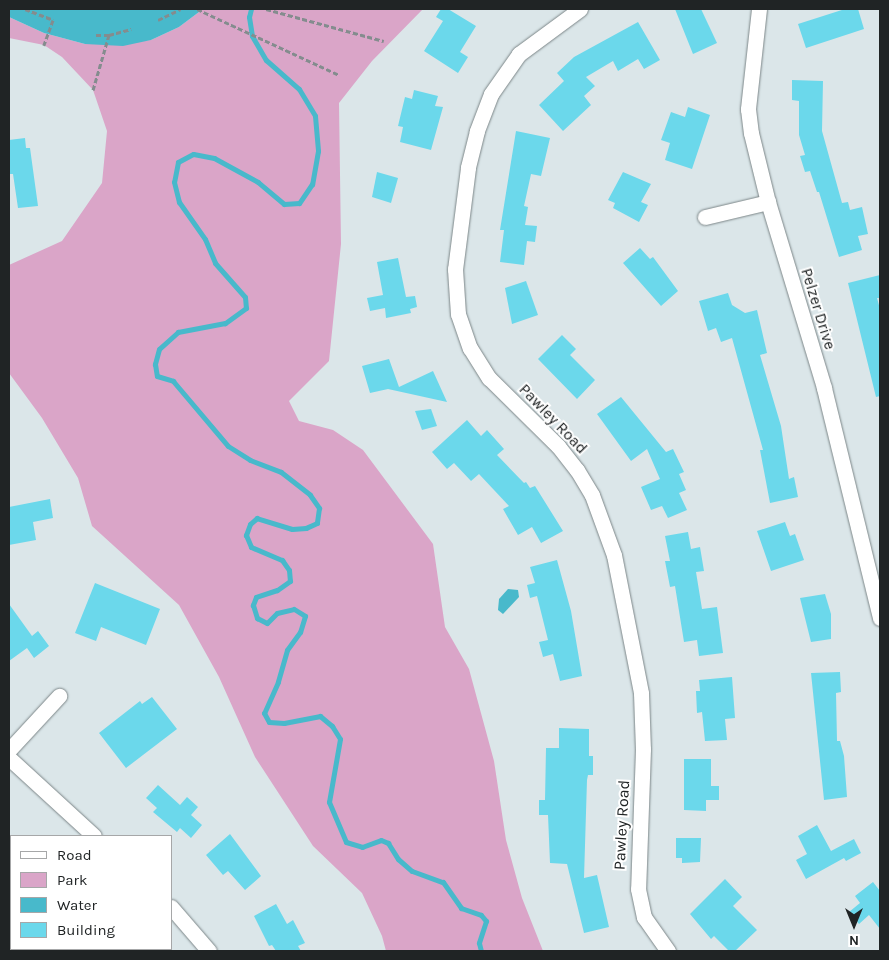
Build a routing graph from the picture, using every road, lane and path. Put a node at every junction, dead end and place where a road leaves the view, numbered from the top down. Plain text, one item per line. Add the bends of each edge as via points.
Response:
1 (25, 9) edge
2 (181, 9) edge
3 (197, 9) edge
4 (266, 9) edge
5 (580, 9) edge
6 (758, 9) edge
7 (158, 20) dead end
8 (131, 29) dead end
9 (96, 35) dead end
10 (109, 35) junction
11 (384, 41) dead end
12 (44, 45) dead end
13 (339, 75) dead end
14 (93, 90) dead end
15 (768, 202) junction
16 (705, 217) dead end
17 (880, 618) edge
18 (59, 696) dead end
19 (9, 750) edge
20 (9, 758) edge
21 (93, 835) edge
22 (172, 908) edge
23 (210, 951) edge
24 (668, 951) edge

1 - 12 path via 53,20
2 - 7 path
3 - 13 path
4 - 11 path
5 - 24 street, Pawley Road via 519,54 491,94 477,130 468,168 455,269 457,306 470,348 489,378 558,446 577,470 592,495 614,555 641,693 644,749 638,889 644,917
6 - 15 street, Pelzer Drive via 748,109
8 - 10 path
9 - 10 path
10 - 14 path
15 - 16 street
15 - 17 street, Pelzer Drive via 824,388
18 - 19 street
20 - 21 street
22 - 23 street

